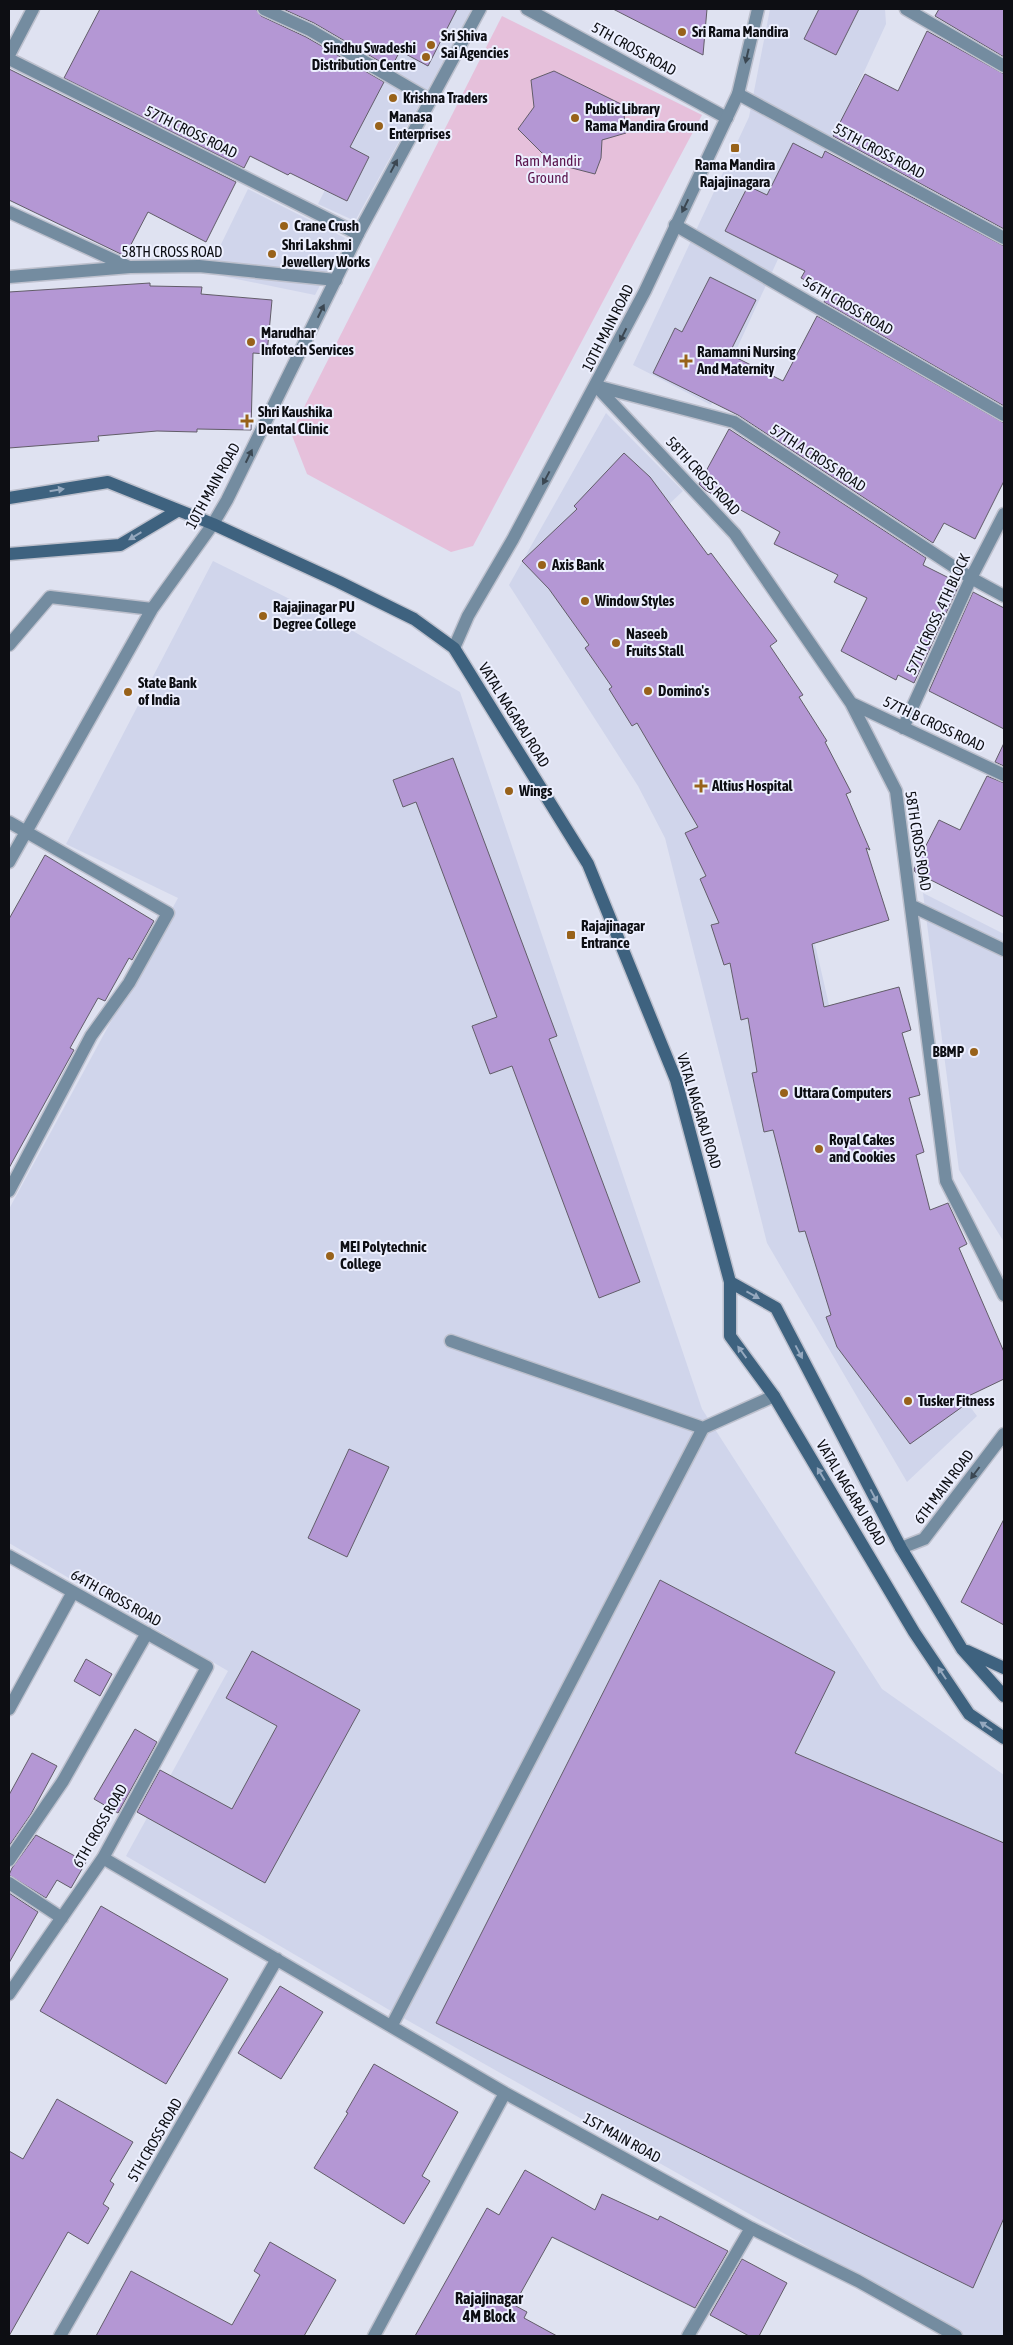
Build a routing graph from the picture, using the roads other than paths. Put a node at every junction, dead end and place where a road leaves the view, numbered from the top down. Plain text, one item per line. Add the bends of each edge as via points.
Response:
1 (33, 9) edge
2 (264, 9) edge
3 (480, 9) edge
4 (527, 9) edge
5 (758, 9) edge
6 (906, 9) edge
7 (9, 55) edge
8 (9, 59) edge
9 (1004, 66) edge
10 (738, 94) junction
11 (430, 100) junction
12 (727, 118) junction
13 (9, 212) edge
14 (675, 225) junction
15 (358, 234) junction
16 (1004, 238) edge
17 (130, 267) junction
18 (9, 277) edge
19 (336, 280) junction
20 (596, 386) junction
21 (1004, 415) edge
22 (9, 498) edge
23 (177, 511) junction
24 (1004, 514) edge
25 (213, 524) junction
26 (9, 554) edge
27 (971, 578) junction
28 (1004, 596) edge
29 (152, 609) junction
30 (9, 645) edge
31 (454, 648) junction
32 (851, 703) junction
33 (903, 728) junction
34 (1004, 775) edge
35 (9, 822) edge
36 (26, 831) junction
37 (9, 862) edge
38 (912, 906) junction
39 (1004, 950) edge
40 (9, 1191) edge
41 (730, 1282) junction
42 (1004, 1295) edge
43 (451, 1341) dead end
44 (774, 1396) junction
45 (702, 1428) junction
46 (1004, 1434) edge
47 (901, 1548) junction
48 (9, 1556) edge
49 (73, 1592) junction
50 (147, 1633) junction
51 (962, 1649) junction
52 (207, 1667) joint
53 (1004, 1668) edge
54 (1004, 1696) edge
55 (9, 1709) edge
56 (1004, 1738) edge
57 (103, 1858) junction
58 (9, 1860) edge
59 (9, 1883) edge
60 (62, 1918) junction
61 (277, 1959) junction
62 (9, 1994) edge
63 (392, 2025) junction
64 (505, 2093) junction
65 (751, 2228) junction
66 (60, 2336) edge
67 (374, 2336) edge
68 (688, 2336) edge
69 (956, 2336) edge

1 - 7 street
2 - 11 street via 310,30
3 - 11 street, 10TH MAIN ROAD
4 - 12 street, 5TH CROSS ROAD
5 -> 10 street, 10TH MAIN ROAD
6 - 9 street
8 - 15 street, 57TH CROSS ROAD
10 - 12 street, 10TH MAIN ROAD
10 - 16 street, 55TH CROSS ROAD
15 -> 11 street, 10TH MAIN ROAD
12 -> 14 street, 10TH MAIN ROAD
13 - 17 street
14 -> 20 street, 10TH MAIN ROAD
14 - 21 street, 56TH CROSS ROAD
15 - 19 street, 10TH MAIN ROAD
17 - 18 street, 58TH CROSS ROAD
17 - 19 street, 58TH CROSS ROAD via 199,266
25 -> 19 street, 10TH MAIN ROAD
20 - 27 street, 57TH A CROSS ROAD via 734,422
20 -> 31 street, 10TH MAIN ROAD via 468,616
20 - 32 street, 58TH CROSS ROAD via 735,534
22 -> 23 main road, VATAL NAGARAJ ROAD via 108,482
23 - 25 main road, VATAL NAGARAJ ROAD
23 -> 26 main road via 120,545
24 - 27 street, 57TH CROSS, 4TH BLOCK
25 - 29 street, 10TH MAIN ROAD
25 - 31 main road, VATAL NAGARAJ ROAD via 414,619
27 - 28 street, 57TH A CROSS ROAD
27 - 33 street, 57TH CROSS, 4TH BLOCK
29 - 30 street via 50,598
29 - 36 street, 10TH MAIN ROAD
31 - 41 main road, VATAL NAGARAJ ROAD via 588,864 676,1080
32 - 33 street, 57TH B CROSS ROAD
32 - 38 street, 58TH CROSS ROAD via 896,791
33 - 34 street, 57TH B CROSS ROAD
35 - 36 street
36 - 37 street, 10TH MAIN ROAD
36 - 40 street via 168,913 129,983 92,1036
38 - 39 street
38 - 42 street, 58TH CROSS ROAD via 946,1181
44 -> 41 main road, VATAL NAGARAJ ROAD via 730,1336
41 -> 47 main road, VATAL NAGARAJ ROAD via 776,1308
43 - 45 street
44 - 45 street
56 -> 44 main road, VATAL NAGARAJ ROAD via 968,1714 914,1632
45 - 63 street
46 -> 47 street, 6TH MAIN ROAD via 924,1539
47 - 51 main road, VATAL NAGARAJ ROAD
48 - 49 street, 64TH CROSS ROAD
49 - 50 street, 64TH CROSS ROAD
49 - 55 street
50 - 52 street, 64TH CROSS ROAD
50 - 58 street via 63,1781
51 - 53 main road
51 - 54 main road, VATAL NAGARAJ ROAD
52 - 57 street, 6TH CROSS ROAD
57 - 60 street, 6TH CROSS ROAD
57 - 61 street, 1ST MAIN ROAD
59 - 60 street
60 - 62 street, 6TH CROSS ROAD
61 - 63 street, 1ST MAIN ROAD
61 - 66 street, 5TH CROSS ROAD
63 - 64 street, 1ST MAIN ROAD
64 - 65 street, 1ST MAIN ROAD
64 - 67 street
65 - 68 street
65 - 69 street, 1ST MAIN ROAD via 858,2281

